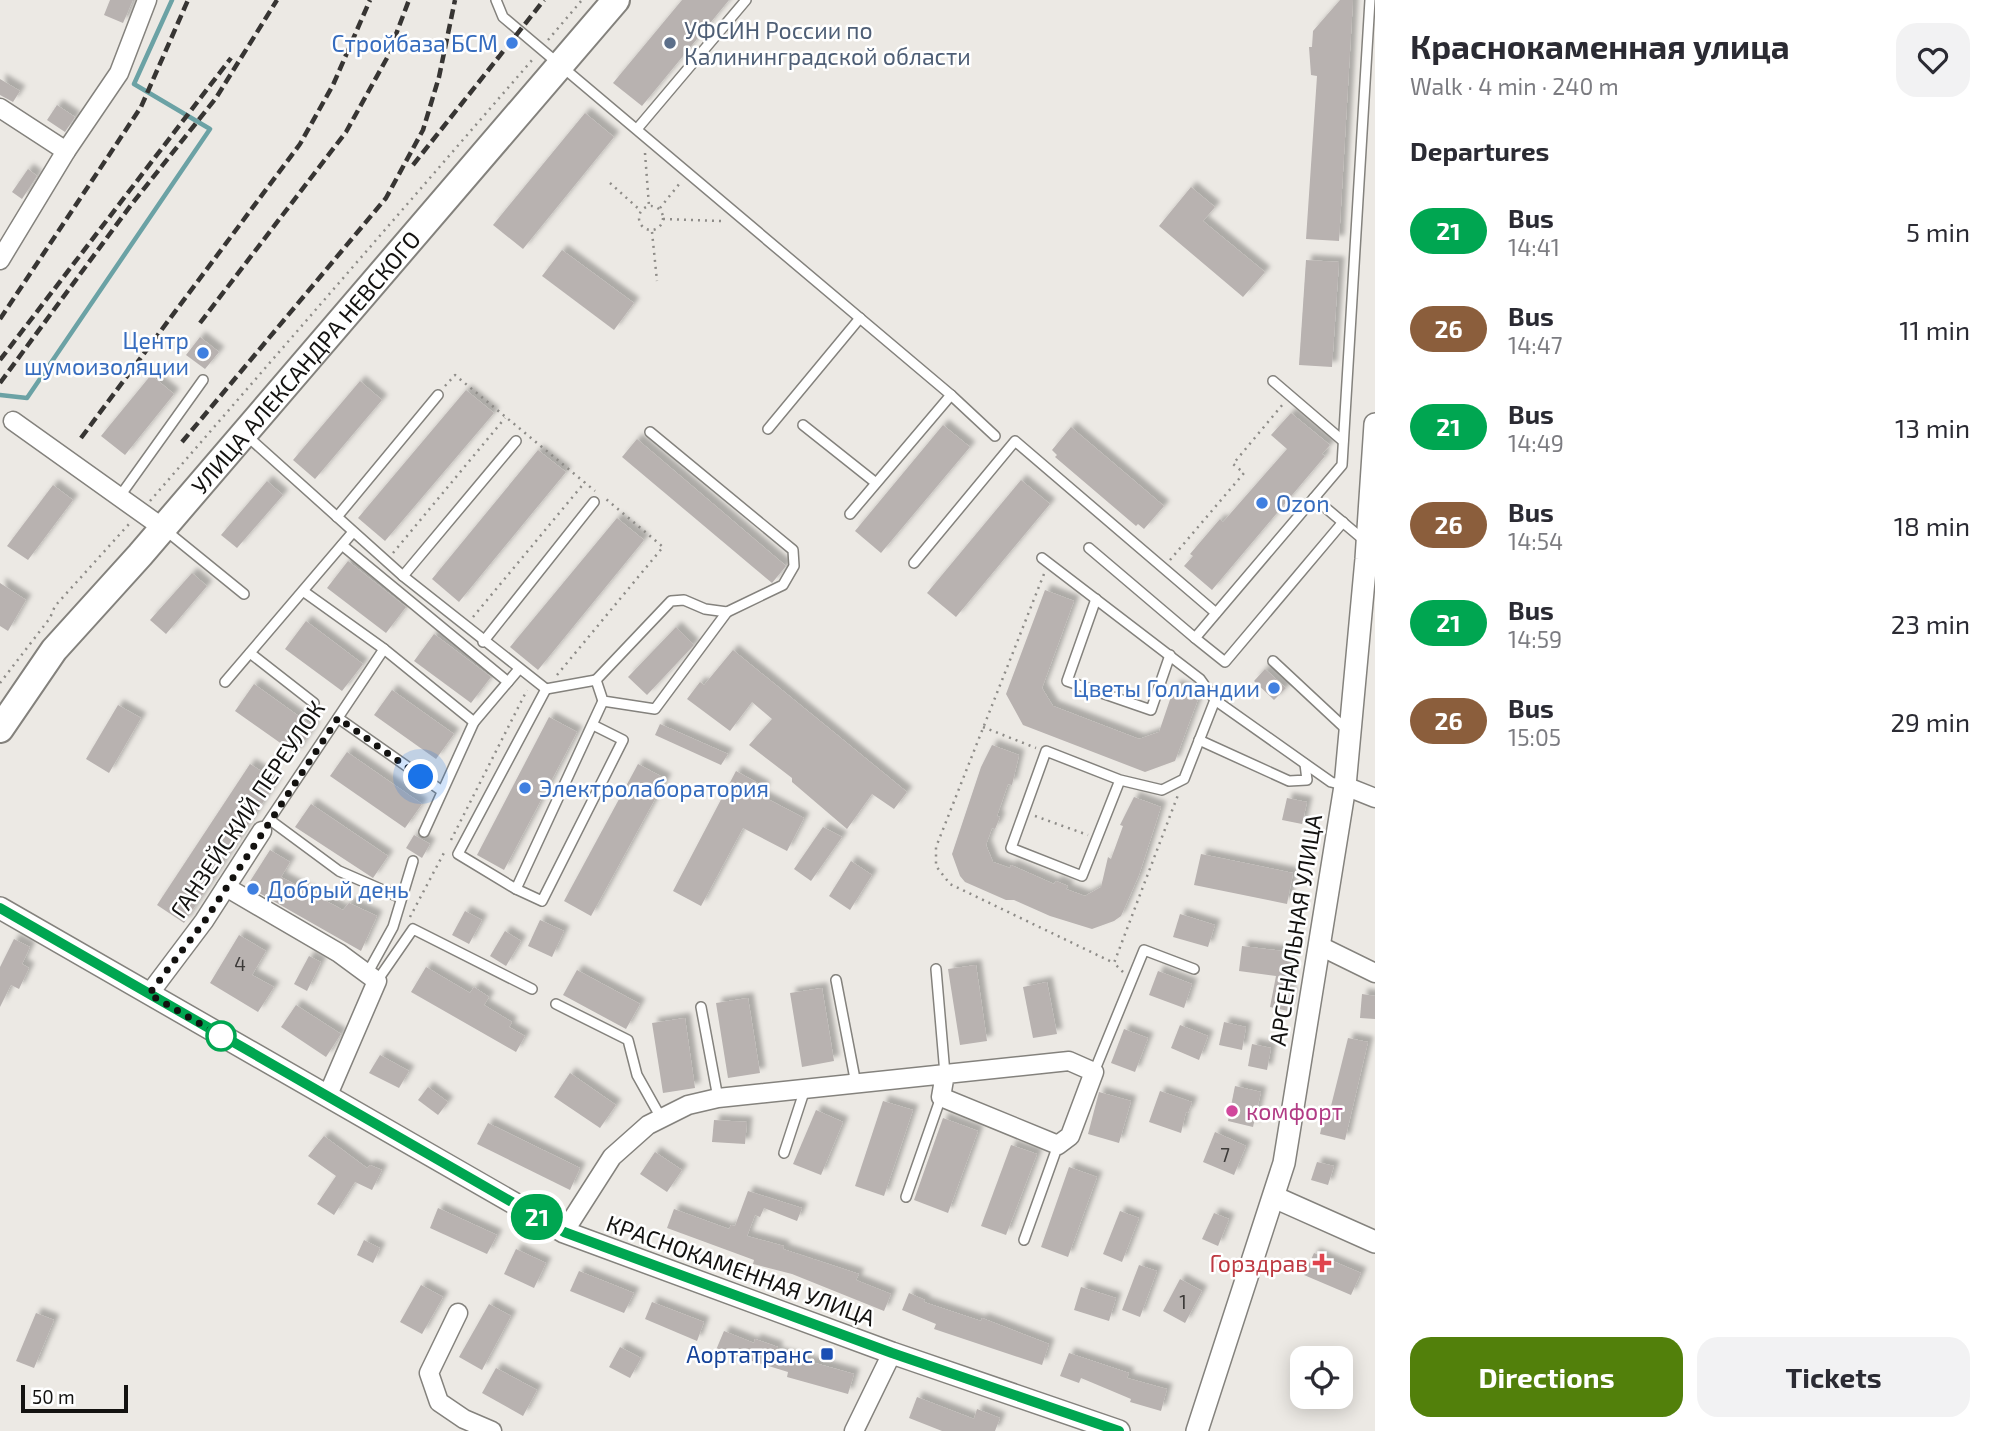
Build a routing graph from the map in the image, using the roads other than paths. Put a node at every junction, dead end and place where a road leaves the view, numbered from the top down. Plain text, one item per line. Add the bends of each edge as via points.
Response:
1 (147, 0) edge
2 (496, 0) edge
3 (597, 0) edge
4 (616, 0) edge
5 (746, 0) edge
6 (1370, 0) edge
7 (550, 56) junction
8 (0, 108) edge
9 (637, 129) junction
10 (66, 151) junction
11 (0, 260) edge
12 (860, 318) junction
13 (203, 380) dead end
14 (1273, 381) dead end
15 (438, 395) dead end
16 (951, 395) junction
17 (13, 421) dead end
18 (1375, 424) edge
19 (803, 425) dead end
20 (768, 429) dead end
21 (650, 432) dead end
22 (243, 433) junction
23 (995, 436) dead end
24 (516, 441) dead end
25 (1343, 441) junction
26 (876, 483) junction
27 (120, 496) junction
28 (1314, 498) junction
29 (594, 502) dead end
30 (850, 514) dead end
31 (337, 517) junction
32 (152, 520) junction
33 (1343, 522) junction
34 (353, 532) junction
35 (342, 545) junction
36 (1089, 548) dead end
37 (1369, 553) edge
38 (1046, 560) road end
39 (914, 563) dead end
40 (403, 576) junction
41 (303, 591) junction
42 (244, 594) dead end
43 (1096, 599) junction
44 (727, 612) junction
45 (1216, 613) junction
46 (1195, 638) junction
47 (483, 642) junction
48 (384, 649) junction
49 (250, 653) junction
50 (1170, 655) junction
51 (1273, 661) dead end
52 (519, 669) junction
53 (596, 680) junction
54 (225, 682) dead end
55 (508, 682) junction
56 (546, 689) junction
57 (1216, 700) junction
58 (603, 701) junction
59 (0, 702) edge
60 (314, 703) dead end
61 (338, 718) junction
62 (474, 722) junction
63 (593, 725) junction
64 (0, 729) edge
65 (1351, 733) junction
66 (1199, 740) junction
67 (1305, 764) junction
68 (1120, 780) junction
69 (1345, 786) junction
70 (442, 791) junction
71 (1375, 798) edge
72 (266, 825) junction
73 (424, 832) dead end
74 (413, 861) dead end
75 (226, 887) junction
76 (516, 889) junction
77 (401, 898) junction
78 (1, 911) edge
79 (1320, 946) junction
80 (936, 969) dead end
81 (1194, 969) dead end
82 (1375, 973) edge
83 (372, 977) junction
84 (836, 980) dead end
85 (532, 989) dead end
86 (149, 994) junction
87 (556, 1004) dead end
88 (701, 1007) dead end
89 (1094, 1072) junction
90 (944, 1074) junction
91 (856, 1084) junction
92 (805, 1089) junction
93 (327, 1097) junction
94 (941, 1097) junction
95 (718, 1098) junction
96 (660, 1116) junction
97 (1058, 1145) junction
98 (784, 1153) dead end
99 (1274, 1196) junction
100 (906, 1197) dead end
101 (564, 1232) junction
102 (1024, 1240) dead end
103 (1375, 1242) edge
104 (458, 1313) dead end
105 (892, 1353) junction
106 (492, 1431) edge
107 (854, 1431) edge
108 (1119, 1431) edge
109 (1197, 1431) edge

1 - 10 street via 120,73
2 - 7 lane via 503,17
3 - 7 main road
4 - 7 main road, УЛИЦА АЛЕКСАНДРА НЕВСКОГО
5 - 9 lane
6 - 25 lane
7 - 9 lane
7 - 22 main road, УЛИЦА АЛЕКСАНДРА НЕВСКОГО
7 - 32 main road via 301,340
8 - 10 street
9 - 12 lane
10 - 11 street
12 - 16 lane
12 - 20 lane
13 - 27 lane
14 - 25 lane
15 - 31 lane
16 - 23 lane
16 - 26 lane
17 - 27 street
18 - 37 street, АРСЕНАЛЬНАЯ УЛИЦА
19 - 26 lane
21 - 44 lane via 793,550 794,566 783,585
22 - 31 lane
22 - 32 main road, УЛИЦА АЛЕКСАНДРА НЕВСКОГО
24 - 40 lane
25 - 28 lane via 1342,465
26 - 30 lane
27 - 32 street
28 - 33 lane
28 - 45 lane
29 - 47 lane
31 - 34 lane
32 - 42 lane
32 - 59 main road via 46,641
32 - 64 main road, УЛИЦА АЛЕКСАНДРА НЕВСКОГО
33 - 37 lane
33 - 46 lane via 1225,662
34 - 35 lane
34 - 40 lane
35 - 41 lane
35 - 55 lane
36 - 46 lane
37 - 65 street, АРСЕНАЛЬНАЯ УЛИЦА
38 - 43 lane
39 - 45 lane via 1015,441
40 - 47 lane
41 - 48 lane
41 - 49 lane
43 - 50 lane
43 - 50 lane via 1067,681 1151,710
44 - 53 lane via 671,601
44 - 58 lane via 655,709
45 - 46 lane
47 - 52 lane
48 - 61 lane, ГАНЗЕЙСКИЙ ПЕРЕУЛОК
48 - 62 lane
49 - 54 lane
49 - 60 lane
50 - 57 lane via 1200,679
51 - 65 lane
52 - 55 lane
52 - 56 lane
53 - 56 lane
53 - 58 lane
55 - 62 lane
56 - 76 lane via 458,854
57 - 66 lane
57 - 67 lane
58 - 63 lane
61 - 70 lane
61 - 72 lane, ГАНЗЕЙСКИЙ ПЕРЕУЛОК
62 - 70 lane
63 - 76 lane
63 - 76 lane via 623,740 542,901
65 - 69 street, АРСЕНАЛЬНАЯ УЛИЦА
66 - 67 lane via 1289,782 1307,780
66 - 68 lane via 1184,779 1162,790
67 - 69 lane
68 - 68 lane via 1082,876 1011,848 1046,751
69 - 71 street
69 - 79 street, АРСЕНАЛЬНАЯ УЛИЦА
70 - 73 lane
72 - 75 street, ГАНЗЕЙСКИЙ ПЕРЕУЛОК
72 - 77 lane via 340,872
74 - 77 lane
75 - 83 street
75 - 86 street, ГАНЗЕЙСКИЙ ПЕРЕУЛОК
77 - 83 lane
78 - 86 street, КРАСНОКАМЕННАЯ УЛИЦА
79 - 82 street
79 - 99 street, АРСЕНАЛЬНАЯ УЛИЦА via 1284,1163
80 - 90 lane
81 - 89 lane via 1144,950
83 - 85 lane via 413,929
83 - 93 street
84 - 91 lane
86 - 93 street, КРАСНОКАМЕННАЯ УЛИЦА
87 - 96 lane via 628,1040 637,1075
88 - 95 lane
89 - 90 street via 1069,1060
89 - 97 street via 1070,1136
90 - 91 street
90 - 94 street
91 - 92 street
92 - 95 street
92 - 98 lane
93 - 101 street, КРАСНОКАМЕННАЯ УЛИЦА
94 - 97 street
94 - 100 lane
95 - 96 street
96 - 101 street via 612,1157
97 - 102 lane
99 - 103 street
99 - 109 street, АРСЕНАЛЬНАЯ УЛИЦА
101 - 105 street, КРАСНОКАМЕННАЯ УЛИЦА
104 - 106 street via 429,1373 439,1402
105 - 107 street
105 - 108 street, КРАСНОКАМЕННАЯ УЛИЦА

